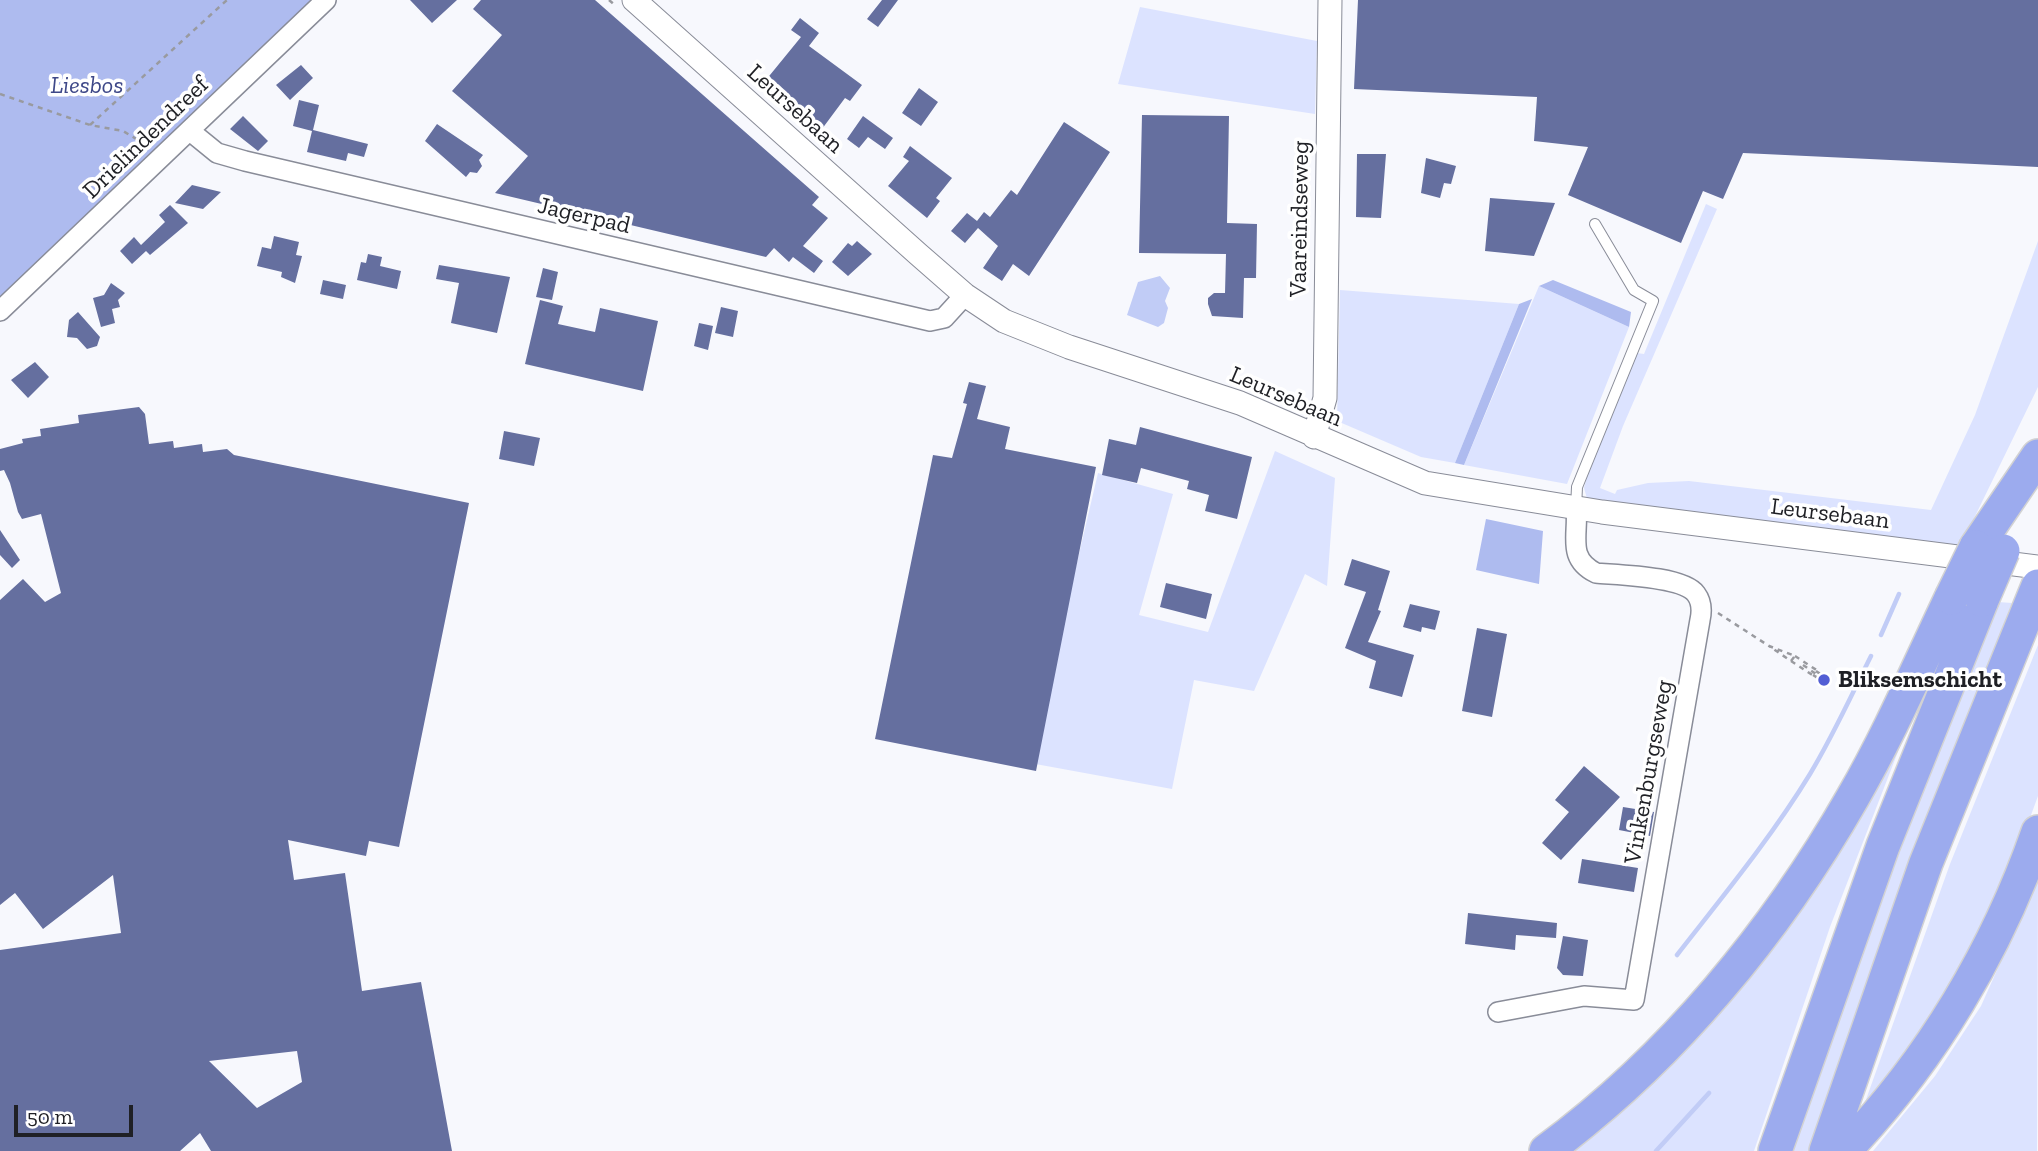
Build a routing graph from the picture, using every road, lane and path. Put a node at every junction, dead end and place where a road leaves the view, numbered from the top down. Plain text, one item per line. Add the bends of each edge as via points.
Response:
1 (227, 0) edge
2 (326, 0) edge
3 (609, 0) edge
4 (1330, 0) edge
5 (627, 5) edge
6 (0, 94) edge
7 (90, 125) junction
8 (190, 131) junction
9 (148, 146) dead end
10 (1594, 224) dead end
11 (965, 295) junction
12 (0, 312) edge
13 (1314, 437) junction
14 (2038, 456) edge
15 (2038, 467) edge
16 (1576, 508) junction
17 (1989, 549) junction
18 (2038, 567) edge
19 (2034, 596) edge
20 (1967, 599) junction
21 (1700, 602) junction
22 (1769, 646) junction
23 (1795, 656) junction
24 (1791, 661) junction
25 (1816, 674) junction
26 (1824, 680) dead end
27 (2038, 832) edge
28 (1498, 1013) dead end
29 (1546, 1151) edge
30 (1775, 1151) edge
31 (1826, 1151) edge
32 (1844, 1151) edge

1 - 7 path
2 - 8 street, Drielindendreef
3 - 5 path
4 - 13 street, Vaareindseweg via 1325,398
5 - 11 street, Leursebaan
6 - 7 path
7 - 9 path via 123,131
8 - 11 street, Jagerpad via 217,153 245,161 930,321 944,318
8 - 12 street, Drielindendreef
10 - 16 lane via 1634,290 1653,301 1577,487
11 - 13 street, Leursebaan via 1003,321 1240,403
13 - 16 street, Leursebaan via 1425,483
14 - 17 highway
15 - 17 highway
16 - 18 street, Leursebaan
16 - 21 street via 1574,547 1584,567 1596,573 1683,584
17 - 20 highway, bridge
19 - 31 highway via 1926,863
20 - 29 highway via 1825,844 1783,907 1661,1049
20 - 30 highway
21 - 22 path
21 - 28 street, Vinkenburgseweg via 1634,1000 1584,996
22 - 23 path
22 - 24 path
23 - 24 path
23 - 25 path
24 - 25 path
25 - 26 path via 1803,665
27 - 32 highway via 2004,914 1946,1024

